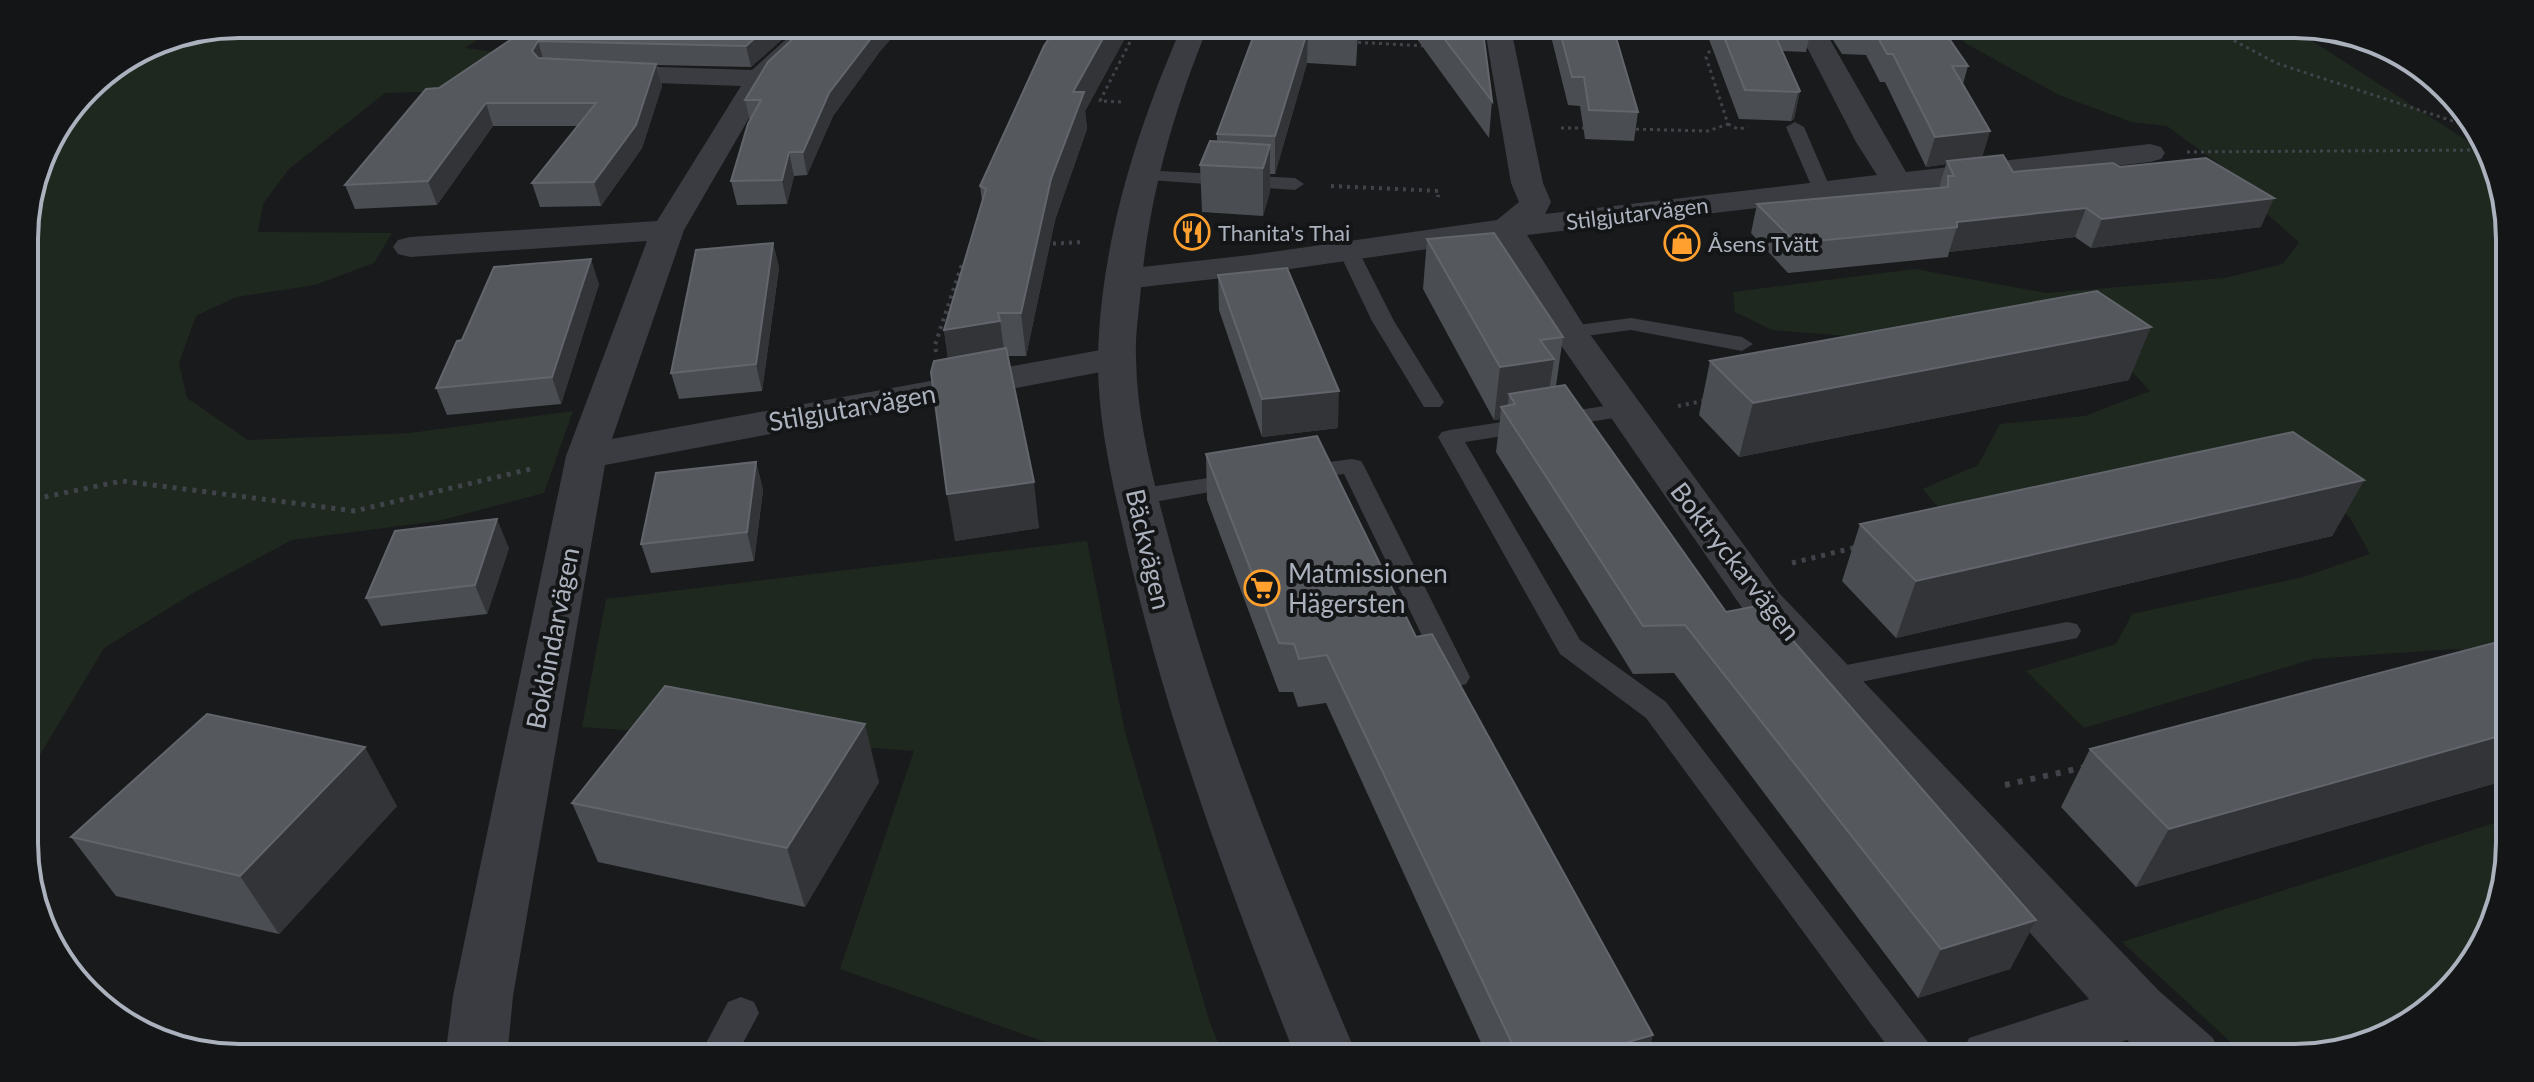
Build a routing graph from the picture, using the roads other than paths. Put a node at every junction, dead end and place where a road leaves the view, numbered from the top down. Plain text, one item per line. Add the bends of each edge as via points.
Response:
1 (803, 38) edge
2 (1190, 38) edge
3 (1500, 38) edge
4 (1815, 38) edge
5 (581, 72) edge
6 (759, 78) junction
7 (1795, 127) edge
8 (2150, 153) road end
9 (1140, 175) junction
10 (1896, 181) junction
11 (1295, 184) road end
12 (1823, 192) junction
13 (1506, 228) junction
14 (668, 230) junction
15 (410, 247) dead end
16 (1348, 250) junction
17 (1124, 279) junction
18 (1570, 332) junction
19 (1742, 344) dead end
20 (1117, 358) junction
21 (1432, 402) dead end
22 (1624, 410) junction
23 (586, 456) junction
24 (1137, 497) junction
25 (2067, 631) dead end
26 (1456, 677) edge
27 (1831, 678) junction
28 (2137, 1010) junction
29 (741, 1013) dead end
30 (478, 1044) edge
31 (724, 1044) edge
32 (1321, 1044) edge
33 (1907, 1044) edge
34 (2034, 1044) edge
35 (2175, 1044) edge

1 - 6 street, Bokbindarvägen
2 - 9 street, Bäckvägen via 1162,102
3 - 13 street via 1535,202 1530,212
4 - 10 street
5 - 6 street
6 - 14 street, Bokbindarvägen
7 - 12 lane
8 - 10 street, Stilgjutarvägen
9 - 11 lane
9 - 17 street, Bäckvägen
10 - 12 street, Stilgjutarvägen
12 - 13 street, Stilgjutarvägen
13 - 16 street, Stilgjutarvägen
13 - 18 street, Boktryckarvägen
14 - 15 street
14 - 23 street, Bokbindarvägen
16 - 17 street, Stilgjutarvägen
16 - 21 lane
17 - 20 street, Bäckvägen
18 - 19 lane via 1631,324
18 - 22 street, Boktryckarvägen
20 - 23 street, Stilgjutarvägen
20 - 24 street, Bäckvägen
22 - 27 street, Boktryckarvägen via 1763,604
22 - 33 lane via 1450,437 1570,647 1656,710
23 - 30 street, Bokbindarvägen
24 - 26 lane via 1352,466
24 - 32 street, Bäckvägen via 1164,616 1239,841
25 - 27 lane
27 - 28 street, Boktryckarvägen
28 - 34 street
28 - 35 street, Boktryckarvägen
29 - 31 lane

